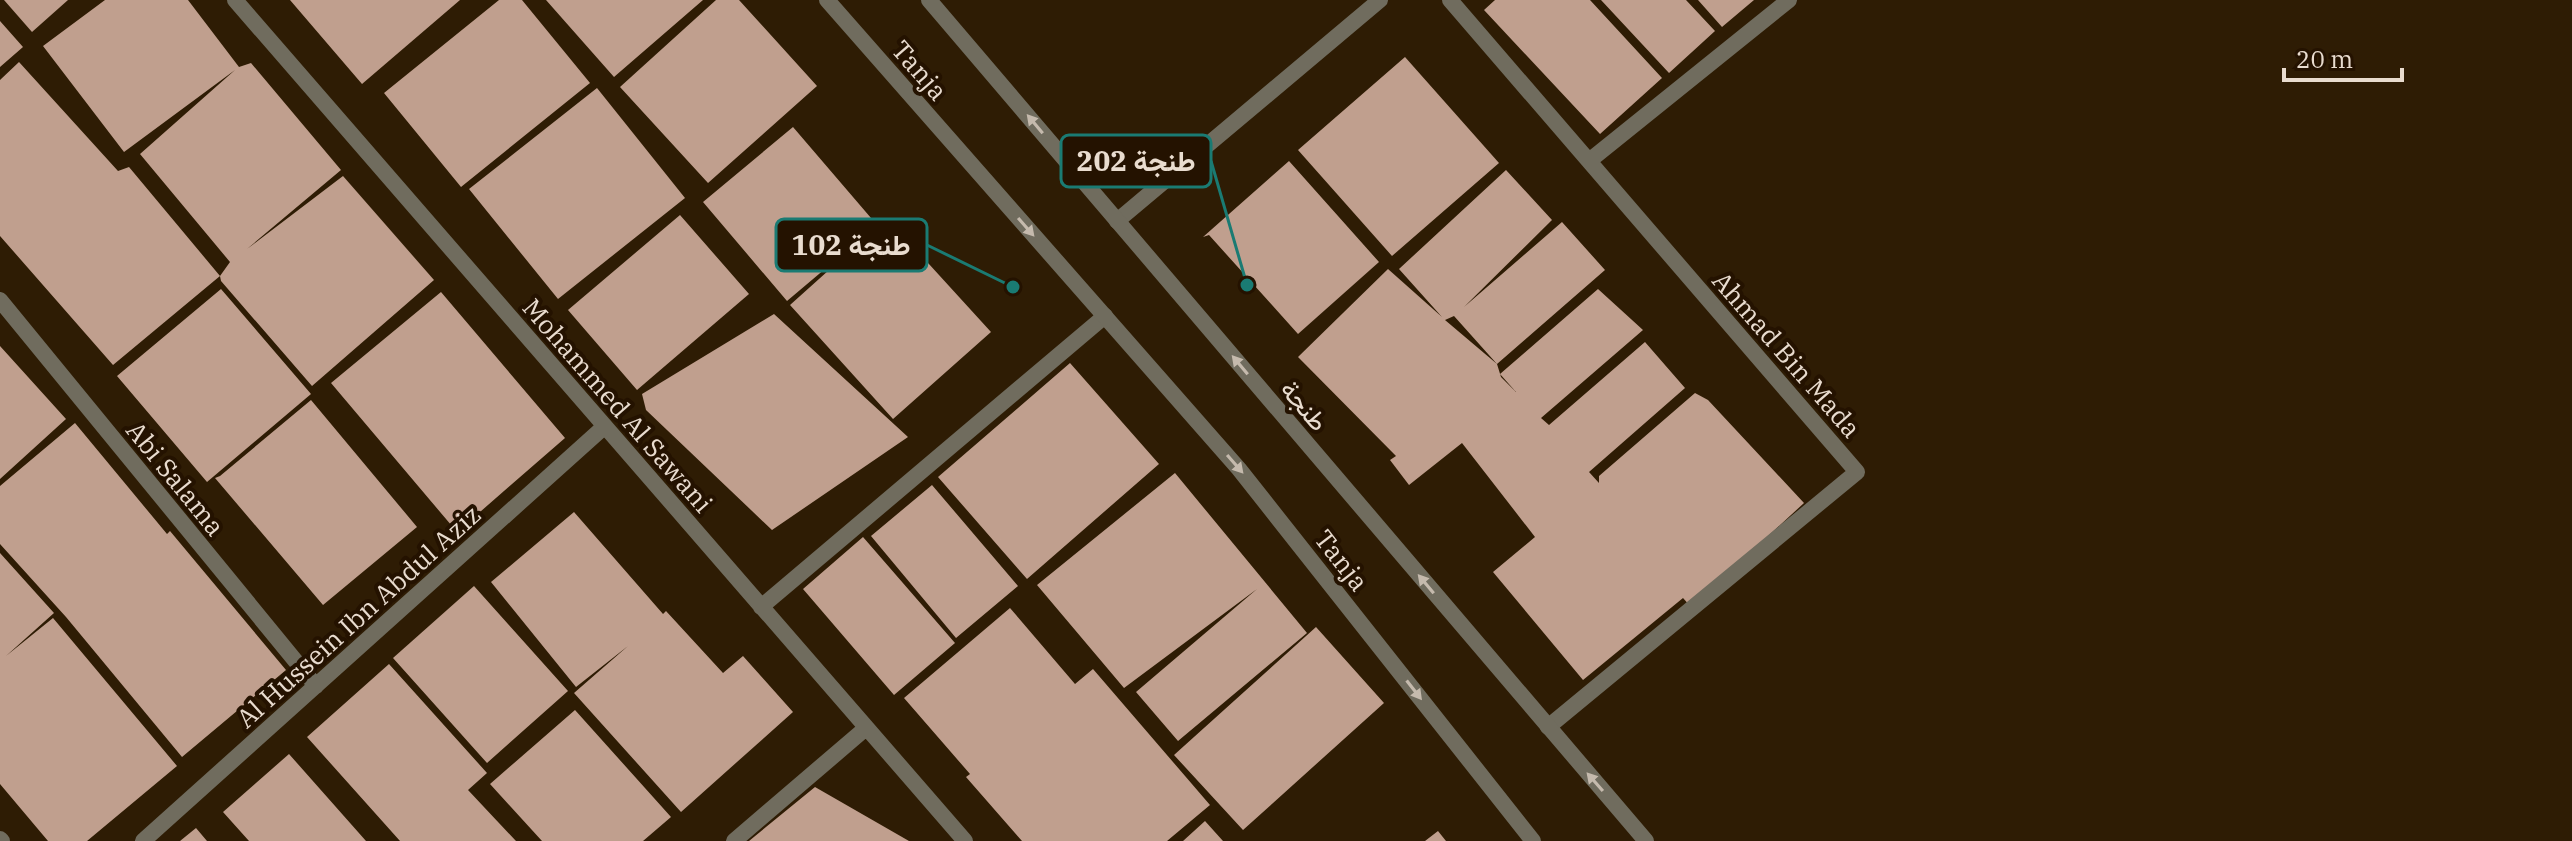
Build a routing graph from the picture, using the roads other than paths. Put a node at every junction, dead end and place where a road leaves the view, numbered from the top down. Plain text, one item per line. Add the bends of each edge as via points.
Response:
1 (235, 0) edge
2 (827, 0) edge
3 (929, 0) edge
4 (1380, 0) edge
5 (1450, 0) edge
6 (1789, 0) edge
7 (1589, 161) junction
8 (1117, 221) junction
9 (0, 300) edge
10 (1105, 316) junction
11 (605, 426) junction
12 (761, 607) junction
13 (316, 686) junction
14 (1548, 727) junction
15 (866, 728) junction
16 (143, 841) edge
17 (734, 841) edge
18 (965, 841) edge
19 (1533, 841) edge
20 (1646, 841) edge

1 - 11 street, Mohammed Al Sawani
2 -> 10 street, Tanja
8 -> 3 street, طنجة
4 - 8 street
5 - 7 street, Ahmad Bin Mada
6 - 7 street
7 - 14 street, Ahmad Bin Mada via 1857,472
14 -> 8 street, طنجة
9 - 13 street, Abi Salama
10 - 12 street
10 -> 19 street, Tanja via 1239,469
11 - 12 street, Mohammed Al Sawani
11 - 13 street, Al Hussein Ibn Abdul Aziz
12 - 15 street, Mohammed Al Sawani
13 - 16 street, Al Hussein Ibn Abdul Aziz
20 -> 14 street, طنجة
15 - 17 street
15 - 18 street, Mohammed Al Sawani

